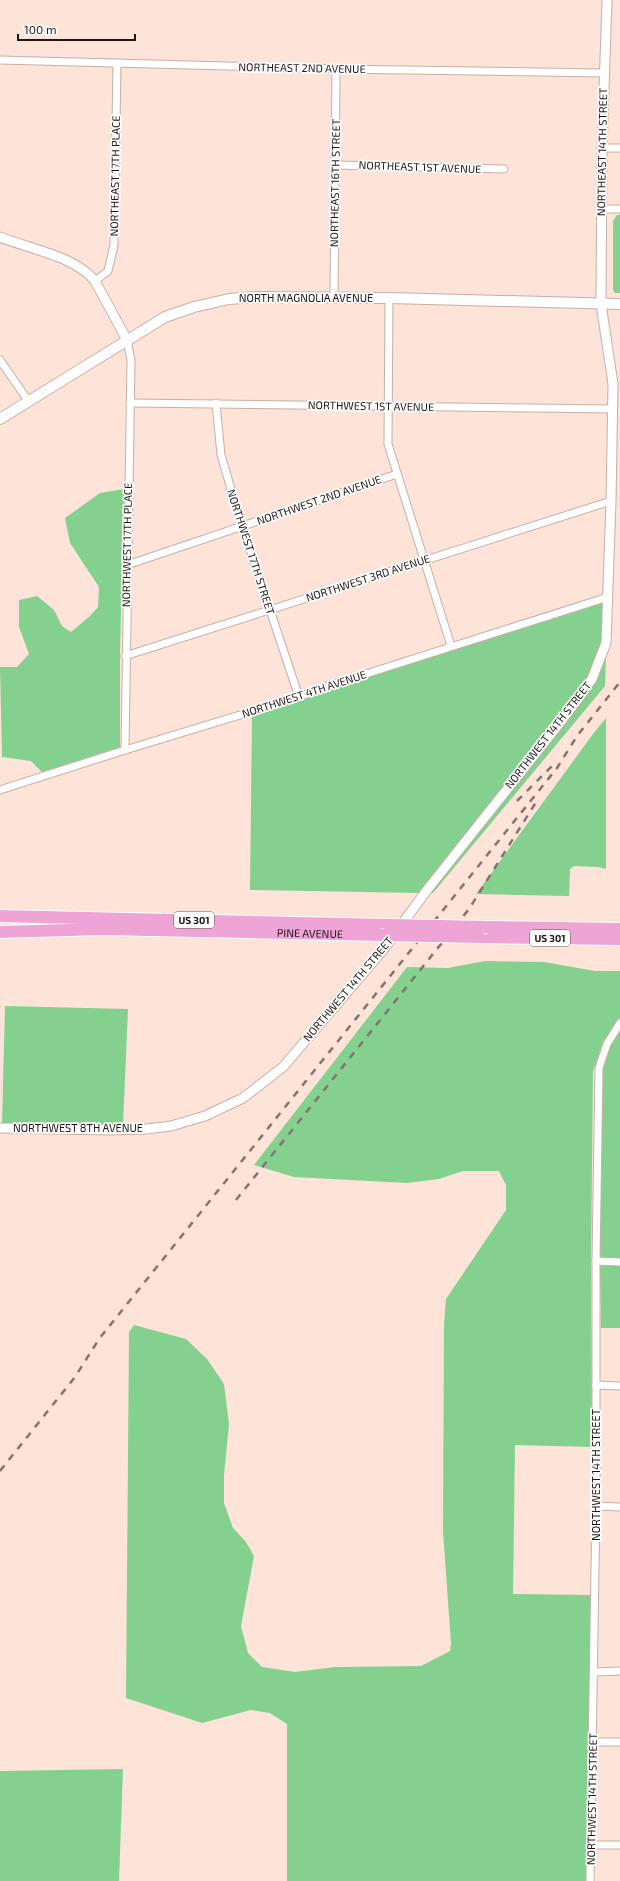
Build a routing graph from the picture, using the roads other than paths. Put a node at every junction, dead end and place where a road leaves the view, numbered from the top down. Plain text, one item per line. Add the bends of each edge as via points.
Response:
1 (607, 0) edge
2 (0, 60) edge
3 (117, 64) junction
4 (336, 69) junction
5 (604, 73) junction
6 (602, 148) junction
7 (620, 148) edge
8 (335, 165) junction
9 (504, 169) dead end
10 (601, 209) junction
11 (620, 209) edge
12 (0, 237) edge
13 (95, 282) junction
14 (334, 297) junction
15 (389, 298) junction
16 (601, 304) junction
17 (620, 304) edge
18 (127, 340) junction
19 (0, 360) edge
20 (617, 384) edge
21 (29, 402) junction
22 (130, 403) junction
23 (216, 403) junction
24 (389, 406) junction
25 (613, 409) junction
26 (0, 419) edge
27 (397, 474) junction
28 (611, 501) junction
29 (242, 526) junction
30 (425, 560) junction
31 (127, 565) junction
32 (608, 597) junction
33 (270, 609) junction
34 (451, 646) junction
35 (125, 656) junction
36 (299, 698) junction
37 (125, 750) junction
38 (0, 790) edge
39 (0, 916) edge
40 (26, 917) junction
41 (620, 929) edge
42 (26, 931) junction
43 (0, 932) edge
44 (620, 939) edge
45 (620, 1023) edge
46 (283, 1067) joint
47 (0, 1128) edge
48 (596, 1261) junction
49 (620, 1262) edge
50 (596, 1386) junction
51 (620, 1386) edge
52 (596, 1506) junction
53 (620, 1507) edge
54 (620, 1671) edge
55 (594, 1672) junction
56 (593, 1742) junction
57 (620, 1742) edge
58 (591, 1844) junction
59 (620, 1845) edge
60 (590, 1881) edge

1 - 5 street, NORTHEAST 14TH STREET
2 - 3 street, NORTHEAST 2ND AVENUE
3 - 4 street, NORTHEAST 2ND AVENUE
3 - 13 street, NORTHEAST 17TH PLACE via 114,245 108,271
4 - 5 street, NORTHEAST 2ND AVENUE
4 - 8 street, NORTHEAST 16TH STREET
5 - 6 street, NORTHEAST 14TH STREET
6 - 7 street
6 - 10 street, NORTHEAST 14TH STREET
8 - 9 street, NORTHEAST 1ST AVENUE
8 - 14 street, NORTHEAST 16TH STREET
10 - 11 street
10 - 16 street, NORTHEAST 14TH STREET
12 - 13 street via 79,266
13 - 18 street
14 - 15 main road, NORTH MAGNOLIA AVENUE
14 - 18 main road, NORTH MAGNOLIA AVENUE via 256,296 194,306 165,317
15 - 16 main road, NORTH MAGNOLIA AVENUE
15 - 24 street
16 - 17 main road, NORTH MAGNOLIA AVENUE
16 - 20 street, NORTHWEST 14TH STREET
18 - 21 main road, NORTH MAGNOLIA AVENUE
18 - 22 street, NORTHWEST 17TH PLACE via 131,360
19 - 21 street
20 - 25 street, NORTHWEST 14TH STREET
21 - 26 main road, NORTH MAGNOLIA AVENUE
22 - 23 street, NORTHWEST 1ST AVENUE
22 - 31 street, NORTHWEST 17TH PLACE
23 - 24 street, NORTHWEST 1ST AVENUE
23 - 29 street, NORTHWEST 17TH STREET via 221,455
24 - 25 street, NORTHWEST 1ST AVENUE
24 - 27 street via 388,444
25 - 28 street, NORTHWEST 14TH STREET
27 - 29 street, NORTHWEST 2ND AVENUE
27 - 30 street
28 - 30 street, NORTHWEST 3RD AVENUE
28 - 32 street, NORTHWEST 14TH STREET
29 - 31 street, NORTHWEST 2ND AVENUE
29 - 33 street, NORTHWEST 17TH STREET
30 - 33 street, NORTHWEST 3RD AVENUE
30 - 34 street
31 - 35 street, NORTHWEST 17TH PLACE
32 - 34 street, NORTHWEST 4TH AVENUE
32 - 46 street, NORTHWEST 14TH STREET via 606,643 592,679 383,950
33 - 35 street, NORTHWEST 3RD AVENUE
33 - 36 street, NORTHWEST 17TH STREET
34 - 36 street, NORTHWEST 4TH AVENUE via 325,686
35 - 37 street, NORTHWEST 17TH PLACE
36 - 37 street, NORTHWEST 4TH AVENUE
37 - 38 street, NORTHWEST 4TH AVENUE
39 - 40 highway, PINE AVENUE / US 301
40 - 41 highway, PINE AVENUE / US 301, bridge
40 - 42 highway
42 - 43 highway, PINE AVENUE / US 301
42 - 44 highway, PINE AVENUE / US 301, bridge via 104,929
45 - 48 street, NORTHWEST 14TH STREET via 607,1044 599,1068
46 - 47 street, NORTHWEST 8TH AVENUE via 244,1098 204,1116 171,1126 111,1130
48 - 49 street
48 - 50 street, NORTHWEST 14TH STREET
50 - 51 street
50 - 52 street, NORTHWEST 14TH STREET
52 - 53 street
52 - 55 street, NORTHWEST 14TH STREET
54 - 55 street
55 - 56 street, NORTHWEST 14TH STREET
56 - 57 street
56 - 58 street, NORTHWEST 14TH STREET
58 - 59 street
58 - 60 street, NORTHWEST 14TH STREET

